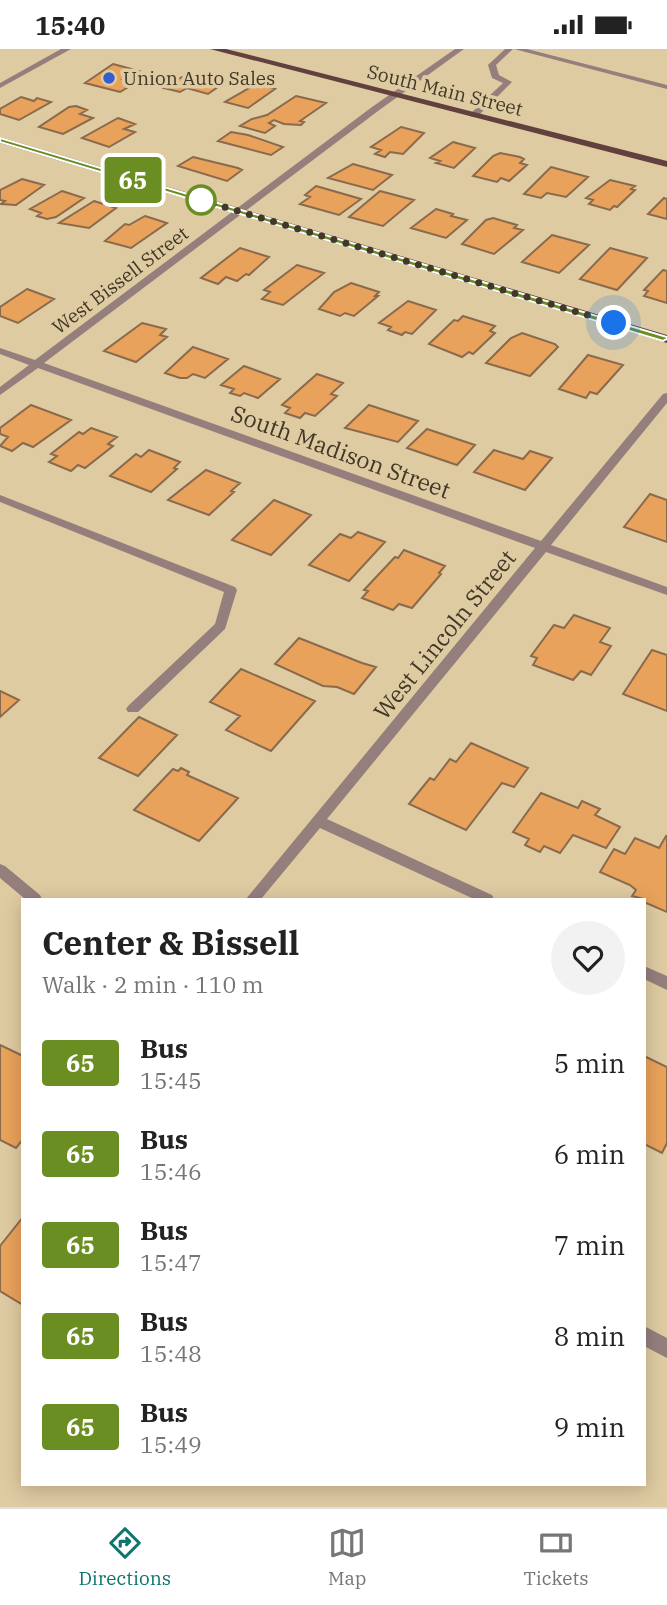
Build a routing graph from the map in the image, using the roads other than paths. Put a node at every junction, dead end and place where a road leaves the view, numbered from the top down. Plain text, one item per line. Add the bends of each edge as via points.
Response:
1 (68, 49) edge
2 (215, 49) edge
3 (460, 49) edge
4 (509, 49) edge
5 (518, 49) edge
6 (0, 86) edge
7 (667, 87) edge
8 (394, 95) junction
9 (474, 115) junction
10 (0, 140) edge
11 (667, 164) edge
12 (240, 211) junction
13 (667, 339) edge
14 (0, 351) edge
15 (36, 364) junction
16 (0, 392) edge
17 (667, 395) edge
18 (0, 498) edge
19 (543, 546) junction
20 (667, 591) edge
21 (133, 709) dead end
22 (318, 821) junction
23 (0, 870) edge
24 (34, 898) edge
25 (254, 898) edge
26 (485, 898) edge
27 (646, 973) edge
28 (667, 983) edge
29 (646, 1336) edge
30 (667, 1349) edge

1 - 6 street
2 - 8 main road, South Main Street
3 - 8 street, West Bissell Street
4 - 9 street via 492,65 495,76 508,82
5 - 7 street
8 - 9 main road, South Main Street
8 - 12 street, West Bissell Street
9 - 11 main road, South Main Street
10 - 12 main road
12 - 13 main road
12 - 15 street, West Bissell Street
14 - 15 street, South Madison Street
15 - 16 street, West Bissell Street
15 - 19 street, South Madison Street
17 - 19 street, West Lincoln Street
18 - 21 street via 231,590 220,626
19 - 20 street, South Madison Street
19 - 22 street, West Lincoln Street
22 - 25 street, West Lincoln Street
22 - 26 street
23 - 24 street
27 - 28 street
29 - 30 street

